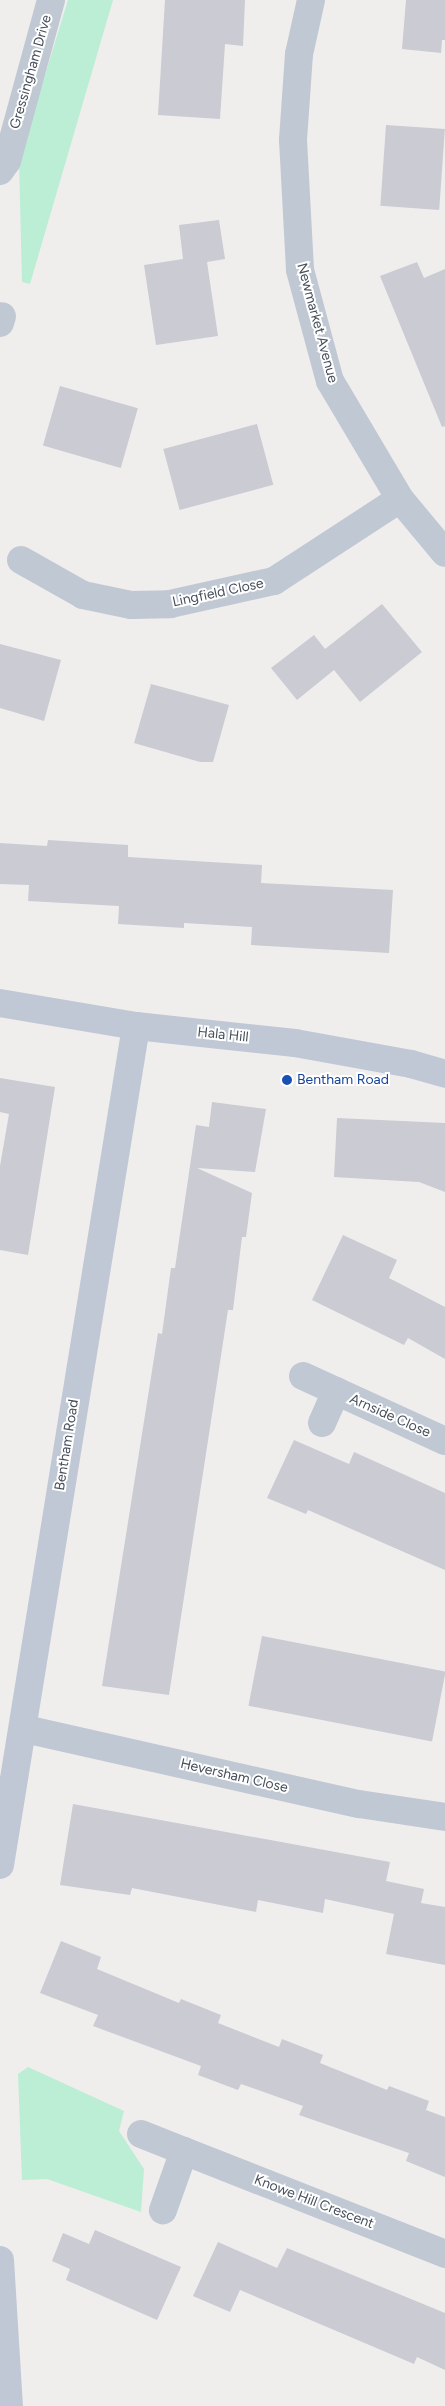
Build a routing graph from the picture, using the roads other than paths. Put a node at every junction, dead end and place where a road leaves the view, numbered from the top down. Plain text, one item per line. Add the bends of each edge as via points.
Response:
1 (52, 0) edge
2 (310, 0) edge
3 (0, 171) edge
4 (400, 499) junction
5 (445, 553) edge
6 (21, 560) dead end
7 (0, 1004) edge
8 (136, 1026) junction
9 (445, 1074) edge
10 (303, 1376) dead end
11 (336, 1391) junction
12 (322, 1423) dead end
13 (445, 1440) edge
14 (24, 1729) junction
15 (445, 1817) edge
16 (0, 1865) edge
17 (141, 2134) dead end
18 (184, 2151) junction
19 (163, 2210) dead end
20 (445, 2254) edge
21 (0, 2260) edge
22 (9, 2406) edge

1 - 3 street, Gressingham Drive via 6,161
2 - 4 street, Newmarket Avenue via 299,54 293,140 300,270 330,381
4 - 5 street, Newmarket Avenue
4 - 6 street, Lingfield Close via 274,581 170,604 131,605 83,595
7 - 8 street, Hala Hill
8 - 9 street, Hala Hill via 295,1043 411,1064
8 - 14 street, Bentham Road
10 - 11 street, Arnside Close
11 - 12 street, Arnside Close
11 - 13 street, Arnside Close
14 - 15 street, Heversham Close via 359,1804
14 - 16 street, Bentham Road
17 - 18 street, Knowe Hill Crescent
18 - 19 street
18 - 20 street, Knowe Hill Crescent
21 - 22 street

